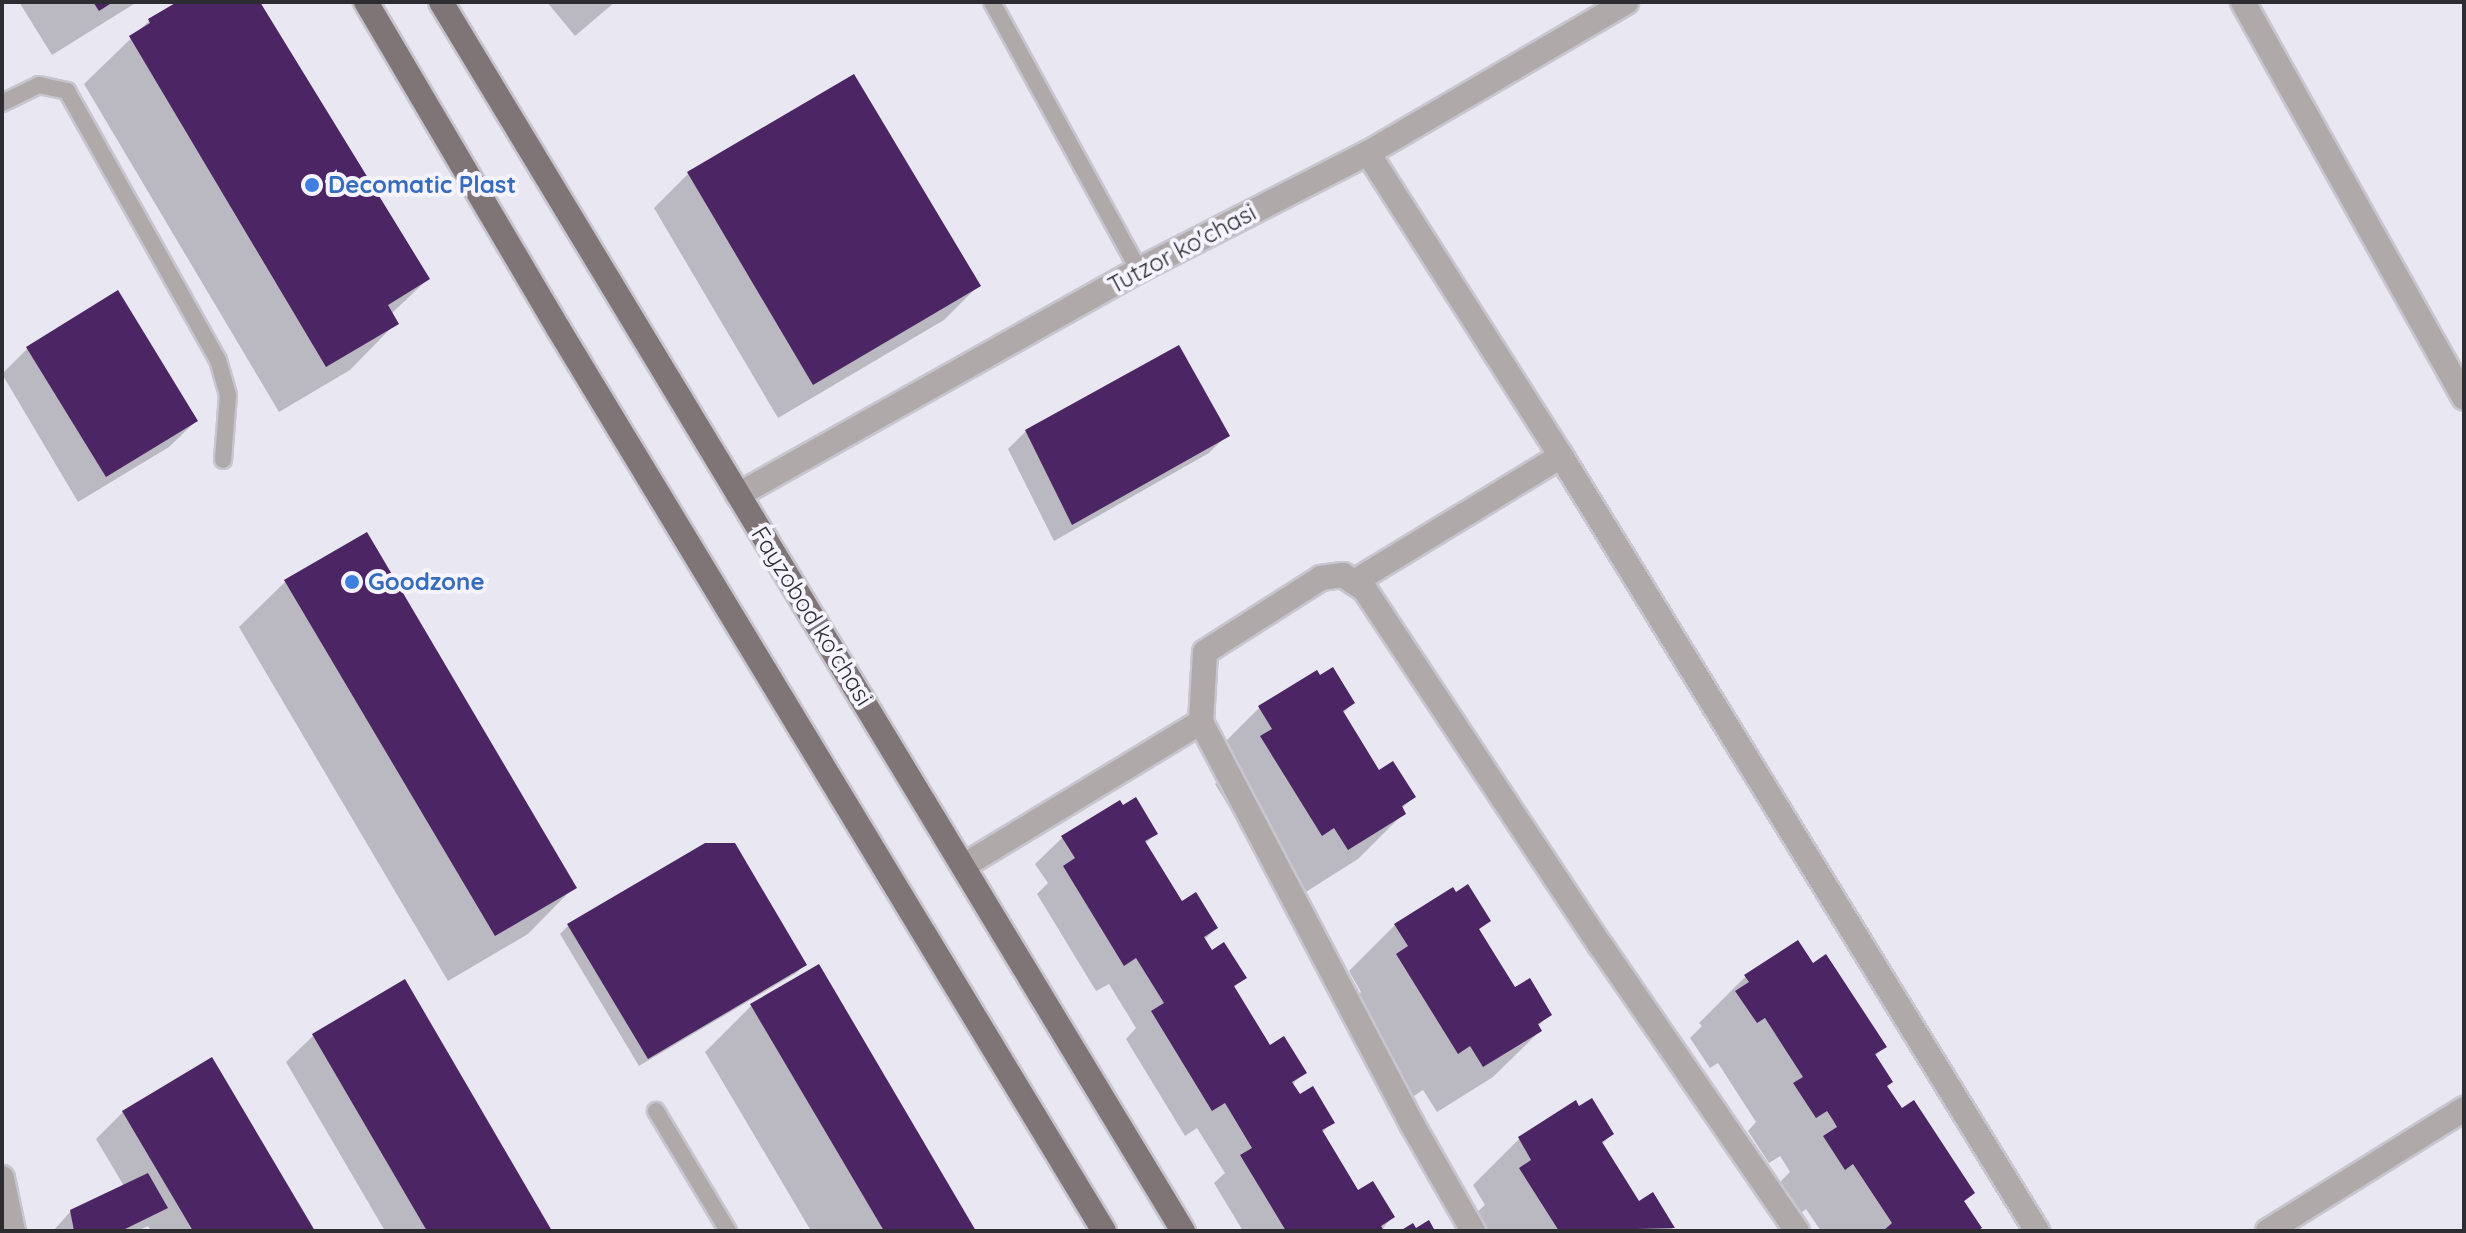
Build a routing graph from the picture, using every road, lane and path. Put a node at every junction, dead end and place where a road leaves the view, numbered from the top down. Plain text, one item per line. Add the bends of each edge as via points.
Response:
1 (366, 2) edge
2 (441, 2) edge
3 (992, 2) edge
4 (1626, 2) edge
5 (2243, 2) edge
6 (2, 103) edge
7 (1368, 153) junction
8 (1139, 270) junction
9 (2464, 397) edge
10 (1561, 456) junction
11 (223, 460) dead end
12 (738, 495) junction
13 (1354, 582) junction
14 (1201, 722) junction
15 (965, 865) junction
16 (2464, 1109) edge
17 (656, 1111) dead end
18 (2, 1178) edge
19 (13, 1231) edge
20 (728, 1231) edge
21 (1104, 1231) edge
22 (1183, 1231) edge
23 (1473, 1231) edge
24 (1797, 1231) edge
25 (2037, 1231) edge
26 (2271, 1231) edge

1 - 21 main road
2 - 12 main road, Fayzobod ko'chasi
3 - 8 lane
4 - 7 street, Tutzor ko'chasi
5 - 9 street
6 - 11 lane via 39,85 67,91 218,360 228,395
7 - 8 street, Tutzor ko'chasi
7 - 10 street
8 - 12 street, Tutzor ko'chasi
10 - 13 street
10 - 25 street
12 - 15 main road, Fayzobod ko'chasi
13 - 14 street via 1343,575 1321,578 1205,652
13 - 24 street via 1365,590
14 - 15 street
14 - 23 street
15 - 22 main road, Fayzobod ko'chasi
16 - 26 street
17 - 20 lane
18 - 19 street

